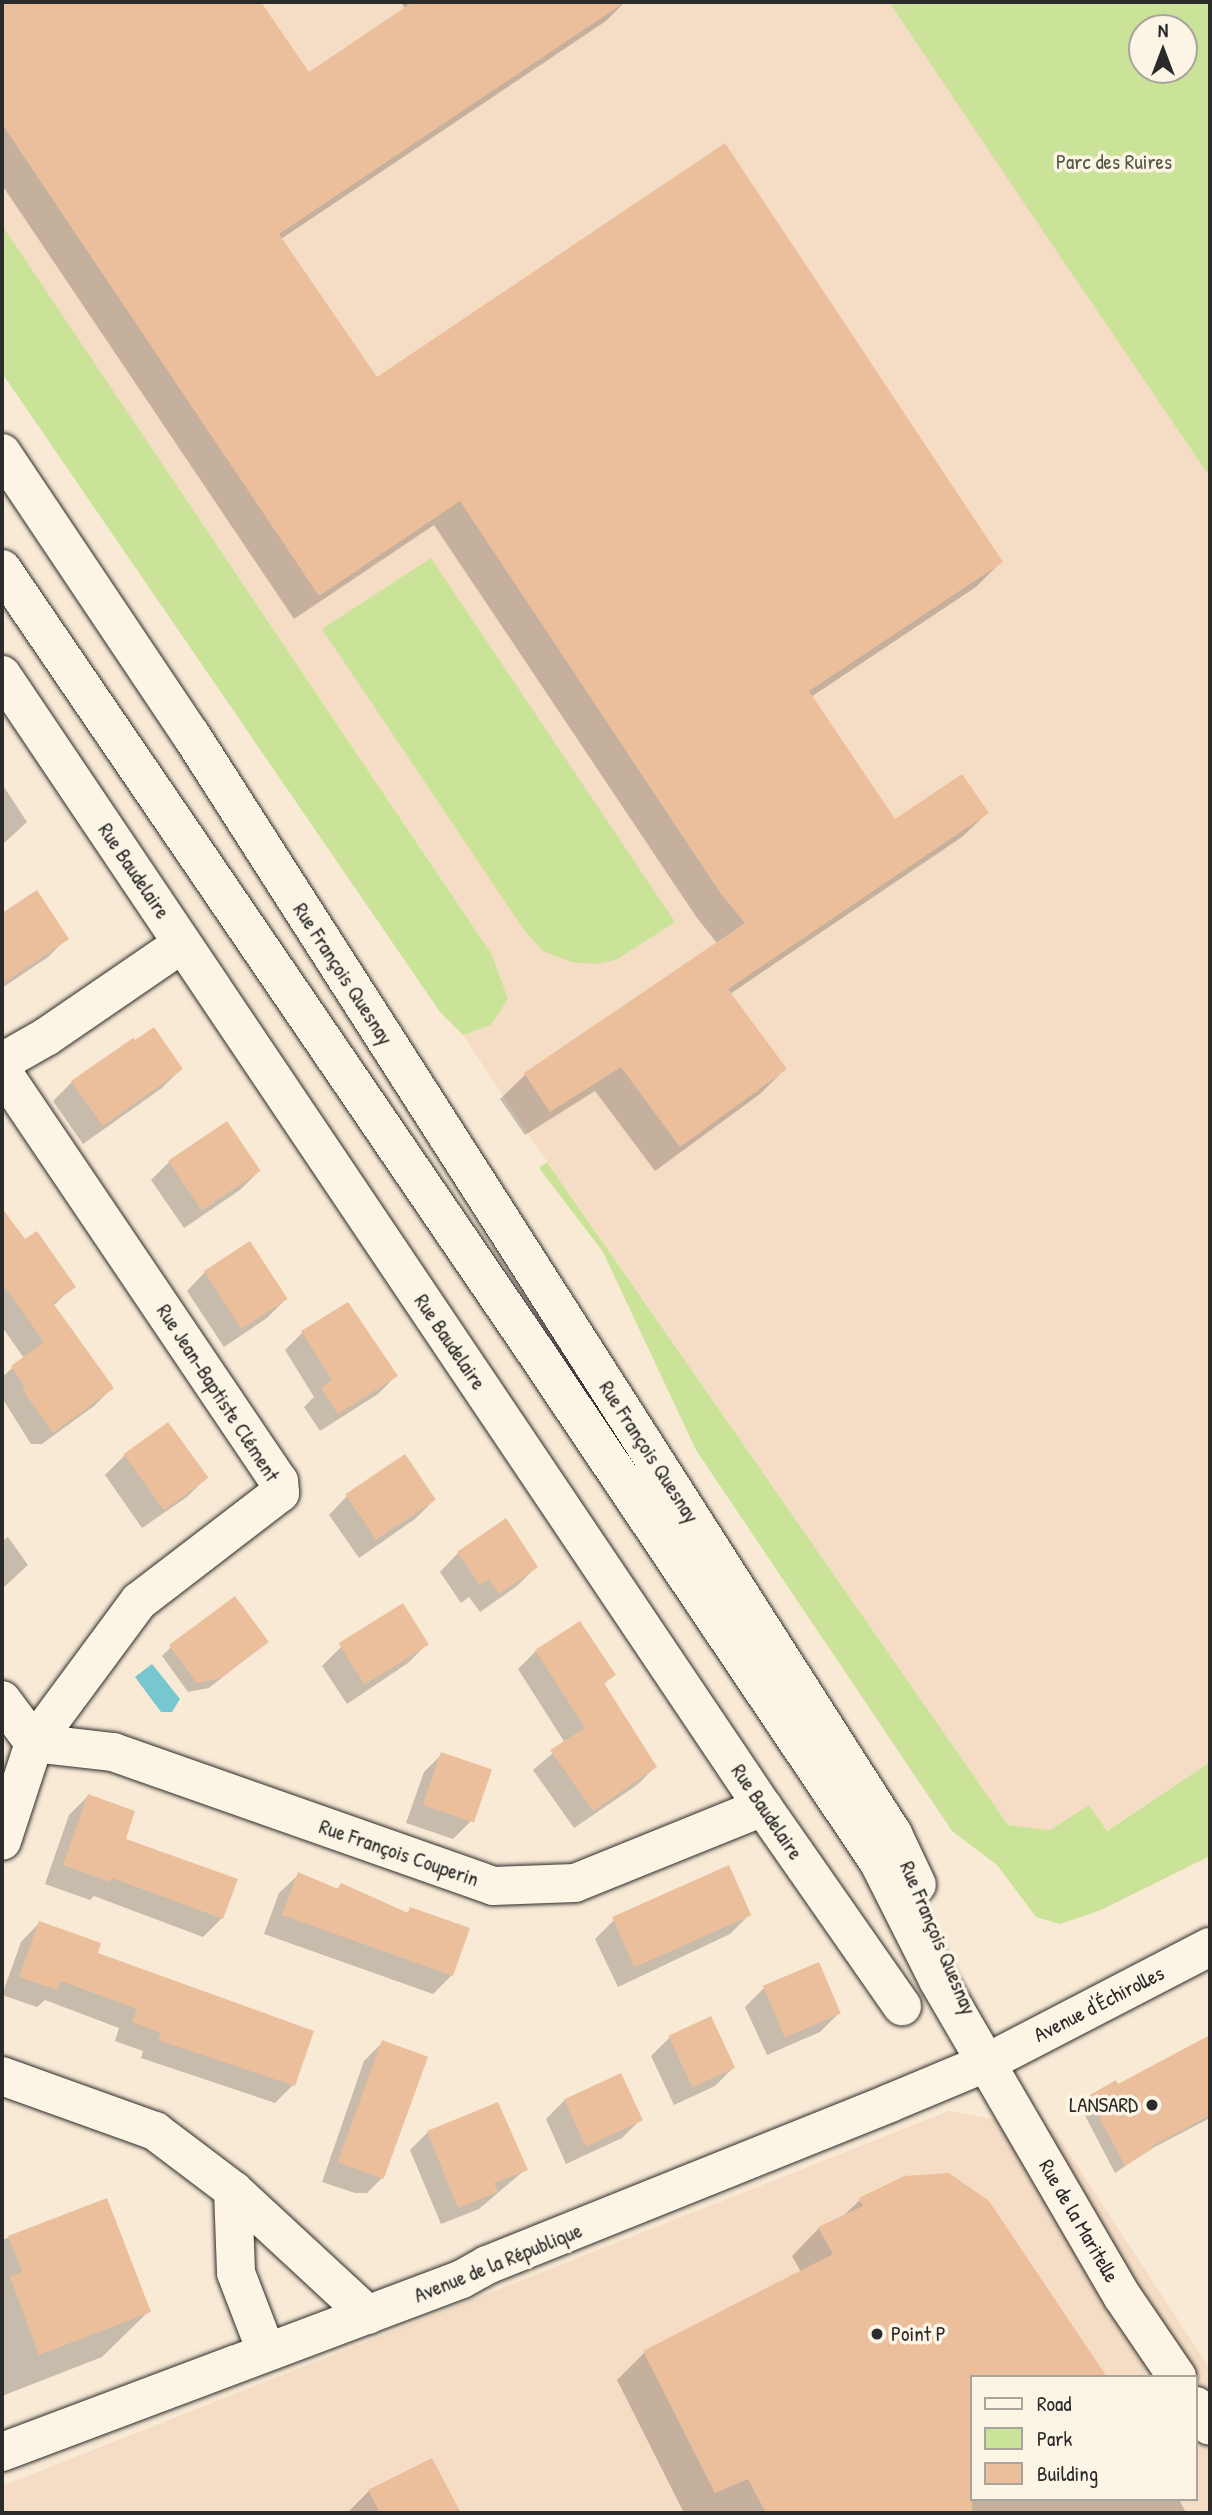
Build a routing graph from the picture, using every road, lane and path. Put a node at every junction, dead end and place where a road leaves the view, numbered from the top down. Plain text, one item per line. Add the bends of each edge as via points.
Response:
1 (2, 453) edge
2 (2, 569) edge
3 (2, 675) edge
4 (182, 944) junction
5 (2, 1062) edge
6 (2, 1071) edge
7 (2, 1700) edge
8 (34, 1742) junction
9 (763, 1808) junction
10 (2, 1840) edge
11 (1210, 1947) edge
12 (902, 2006) dead end
13 (988, 2062) junction
14 (2, 2076) edge
15 (233, 2190) junction
16 (368, 2315) junction
17 (265, 2351) junction
18 (1176, 2375) edge
19 (1198, 2409) edge
20 (1210, 2426) edge
21 (2, 2452) edge

1 - 13 street, Rue François Quesnay via 191,735 893,1834 956,1968
2 - 13 street, Rue François Quesnay via 878,1861 938,1980
3 - 4 street, Rue Baudelaire
4 - 5 street
4 - 9 street, Rue Baudelaire
6 - 8 street, Rue Jean-Baptiste Clément via 279,1481 280,1493 139,1601
7 - 8 street
8 - 9 street, Rue François Couperin via 113,1752 493,1886 575,1883
8 - 10 street
9 - 12 street, Rue Baudelaire
11 - 13 street, Avenue d'Échirolles
13 - 16 street, Avenue de la République
13 - 18 street, Rue de la Maritelle via 1122,2296
14 - 15 street via 156,2131
15 - 16 street
15 - 17 street via 236,2273
16 - 17 street, Avenue de la République
17 - 21 street, Avenue de la République
19 - 20 street

